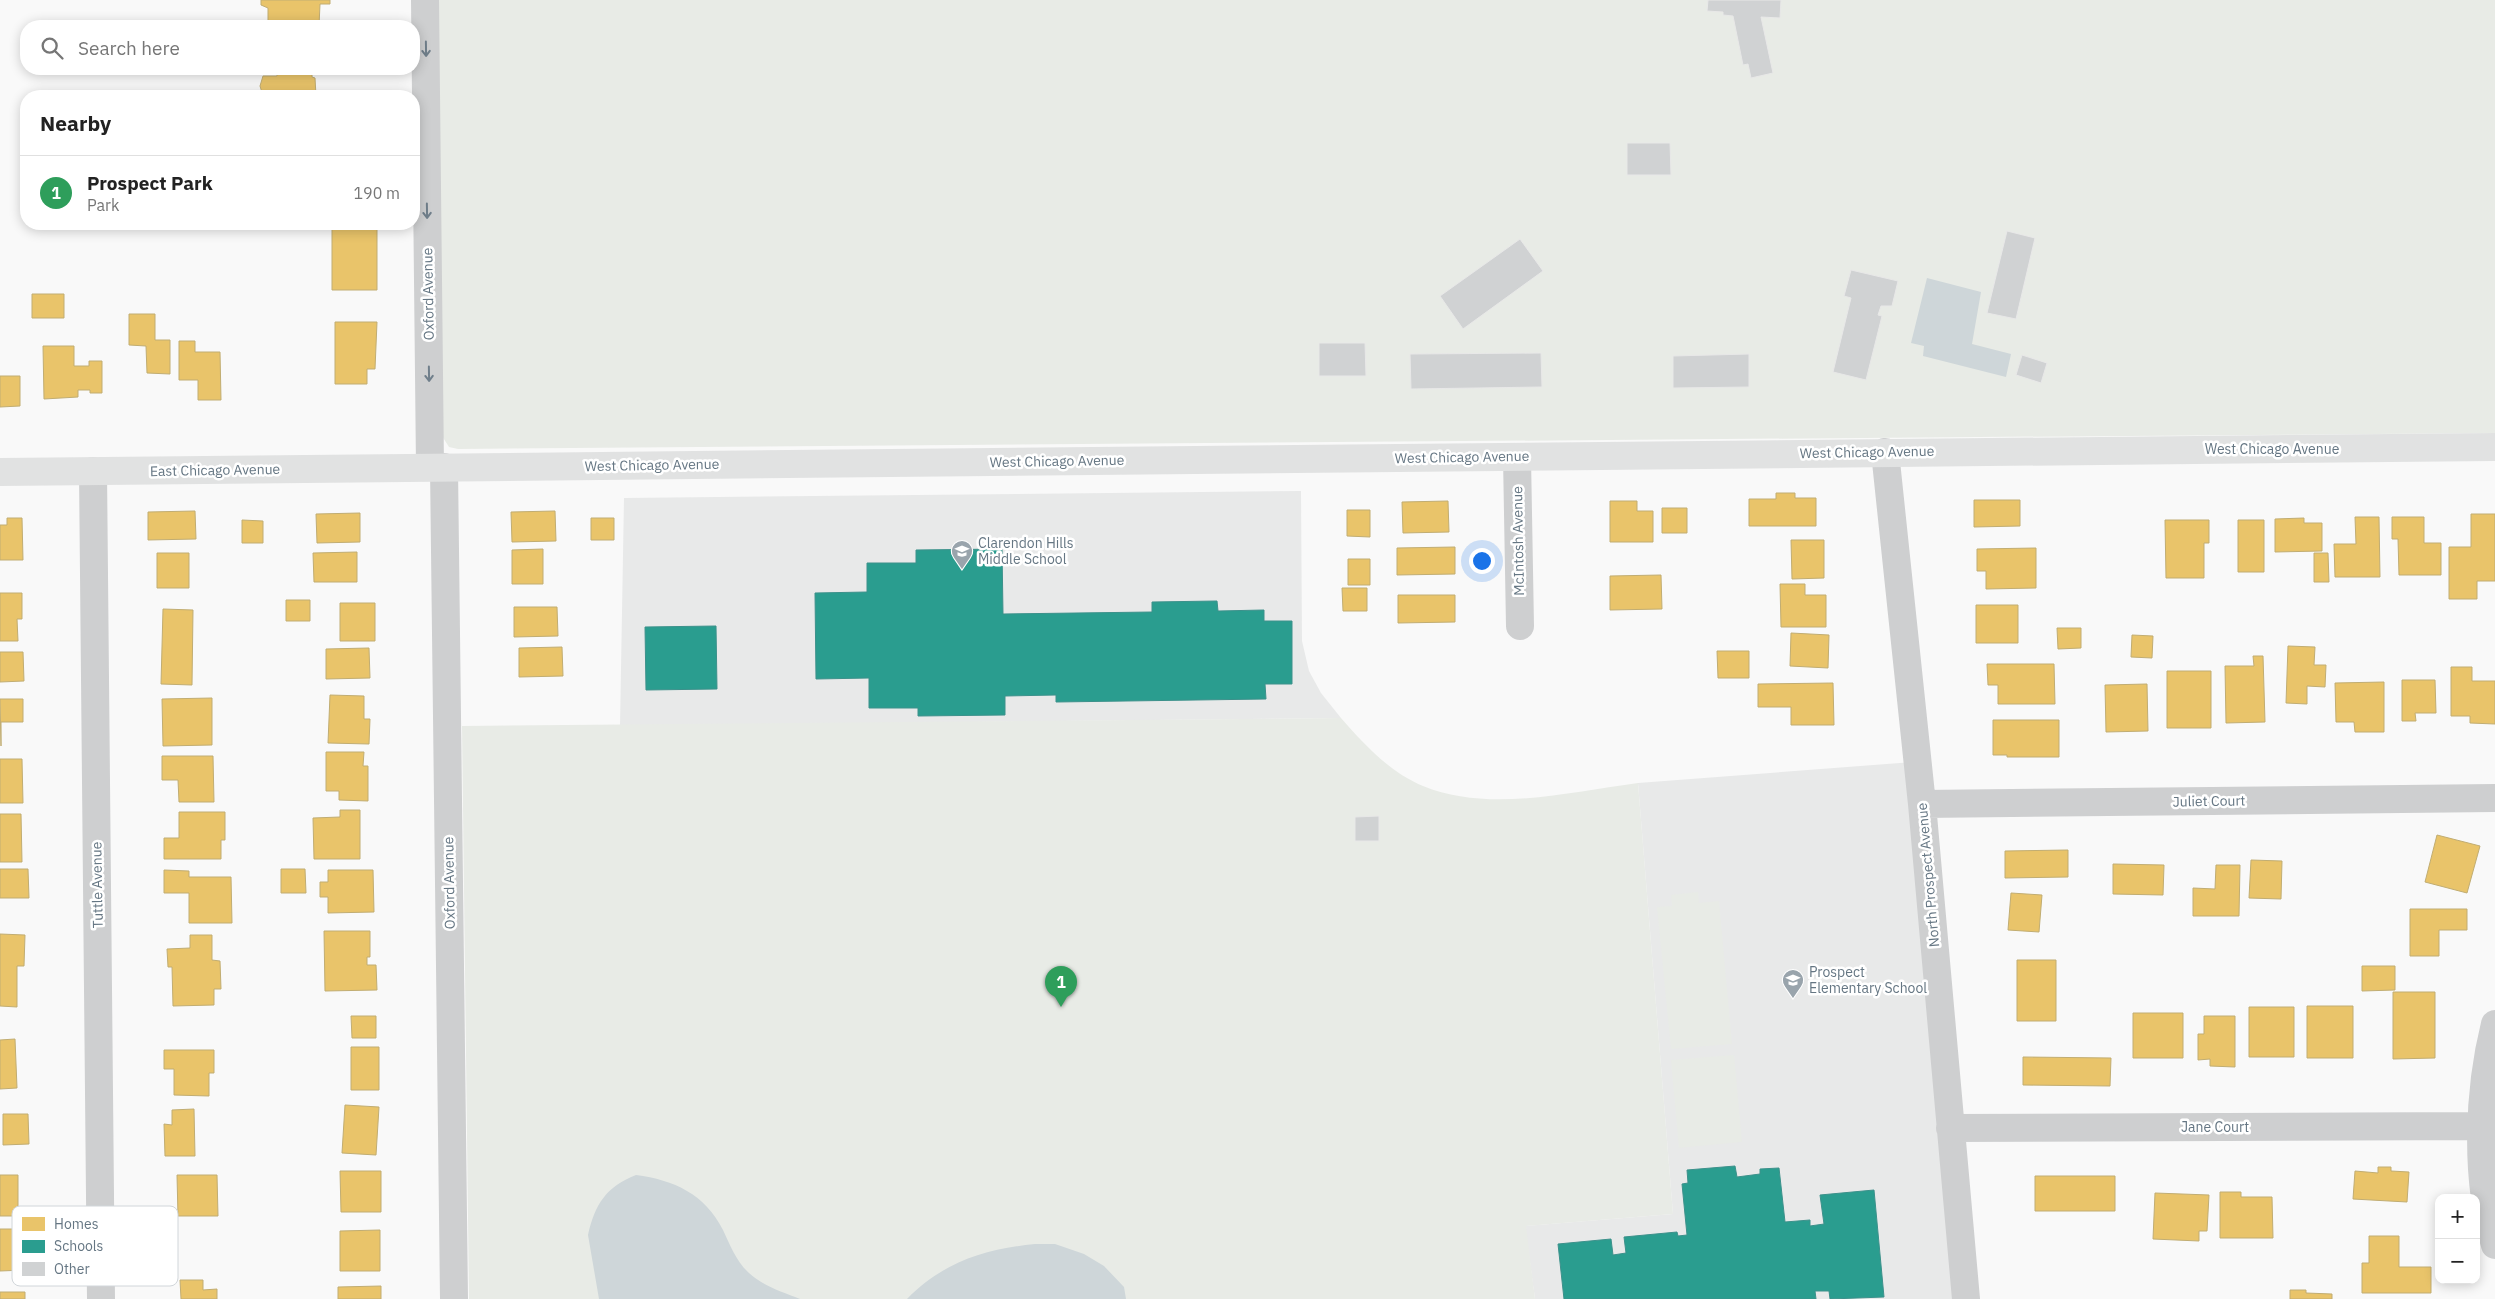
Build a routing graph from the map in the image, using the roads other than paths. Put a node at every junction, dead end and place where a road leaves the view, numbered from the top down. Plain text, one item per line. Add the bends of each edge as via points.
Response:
1 (425, 0) edge
2 (2495, 447) edge
3 (1885, 452) junction
4 (1517, 457) junction
5 (437, 467) junction
6 (92, 471) junction
7 (0, 472) edge
8 (1520, 626) dead end
9 (2495, 798) edge
10 (1922, 804) junction
11 (2495, 1024) edge
12 (2481, 1126) junction
13 (1950, 1128) junction
14 (100, 1206) edge
15 (2495, 1245) edge
16 (101, 1286) edge
17 (101, 1299) edge
18 (454, 1299) edge
19 (1966, 1299) edge

1 -> 5 street, Oxford Avenue
2 - 3 main road, West Chicago Avenue
3 - 4 main road, West Chicago Avenue
3 - 10 street, North Prospect Avenue
4 - 5 main road, West Chicago Avenue
4 - 8 street, McIntosh Avenue
5 - 6 main road, East Chicago Avenue
5 - 18 street, Oxford Avenue
6 - 7 main road, East Chicago Avenue
6 - 14 street, Tuttle Avenue
9 - 10 street, Juliet Court
10 - 13 street, North Prospect Avenue
11 - 12 street
12 - 13 street, Jane Court
12 - 15 street via 2485,1193
13 - 19 street, North Prospect Avenue
16 - 17 street, Tuttle Avenue

